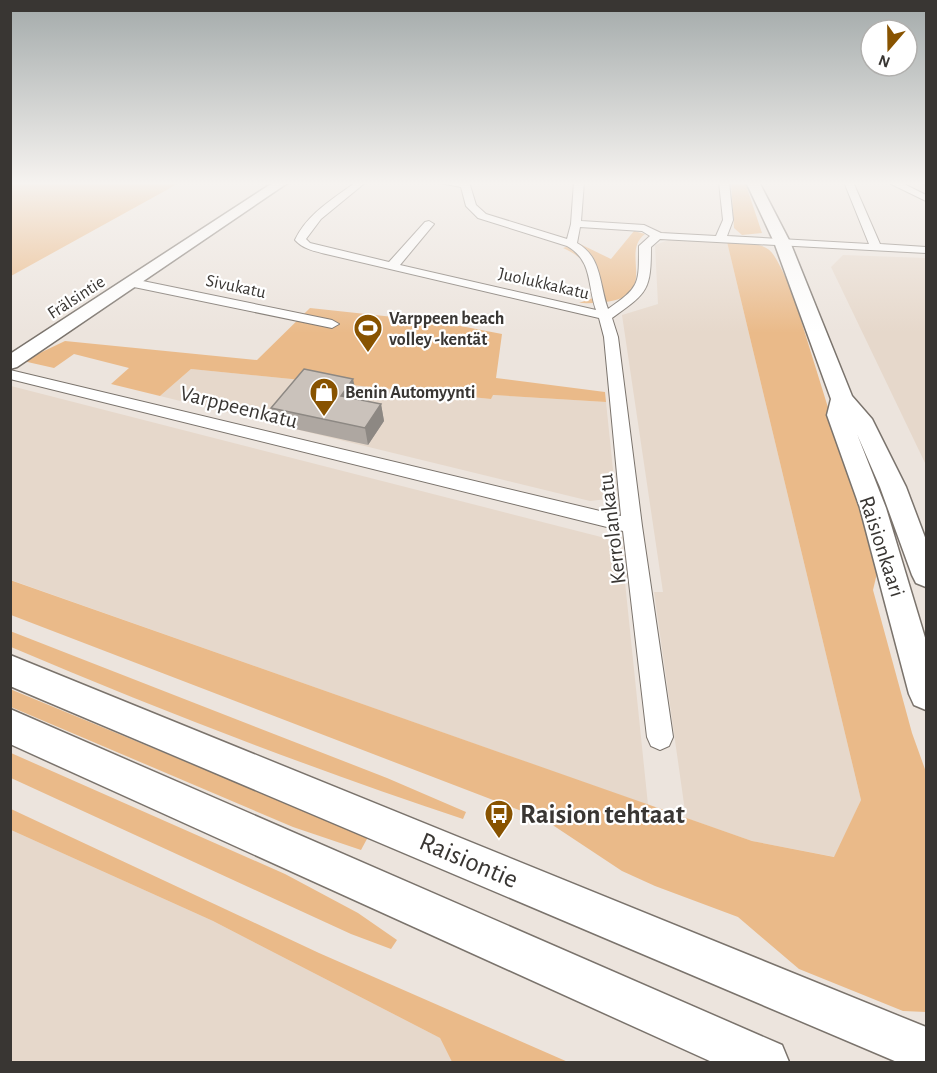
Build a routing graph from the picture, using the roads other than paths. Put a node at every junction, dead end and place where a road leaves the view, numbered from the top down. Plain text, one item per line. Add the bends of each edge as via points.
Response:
1 (209, 232) edge
2 (304, 232) edge
3 (422, 232) edge
4 (533, 232) edge
5 (574, 232) edge
6 (652, 232) edge
7 (726, 232) edge
8 (777, 232) edge
9 (870, 232) edge
10 (659, 236) junction
11 (720, 238) junction
12 (782, 242) junction
13 (571, 244) junction
14 (876, 247) junction
15 (927, 250) edge
16 (392, 266) junction
17 (133, 283) junction
18 (606, 316) junction
19 (332, 324) dead end
20 (10, 363) edge
21 (10, 374) edge
22 (842, 399) junction
23 (632, 525) junction
24 (927, 575) edge
25 (10, 670) edge
26 (927, 694) edge
27 (10, 726) edge
28 (660, 737) dead end
29 (927, 1051) edge
30 (765, 1062) edge

1 - 17 main road, Frälsintie
2 - 16 street, Juolukkakatu via 300,240 317,248
3 - 16 street
4 - 13 street
5 - 13 street
6 - 10 street
7 - 11 street
8 - 12 main road, Raisionkaari
9 - 14 street
10 - 11 street
10 - 18 street via 645,246 642,289
11 - 12 street
12 - 14 street
12 - 22 main road, Raisionkaari
13 - 18 street, Kerrolankatu via 591,260 598,299
14 - 15 street
16 - 18 street, Juolukkakatu
17 - 19 street, Sivukatu
17 - 20 main road, Frälsintie
18 - 23 street, Kerrolankatu
21 - 23 street, Varppeenkatu
22 - 24 main road, Raisionkaari via 861,419
22 - 26 main road, Raisionkaari via 838,415 873,508
23 - 28 street, Kerrolankatu
25 - 29 main road, Raisiontie
27 - 30 main road

